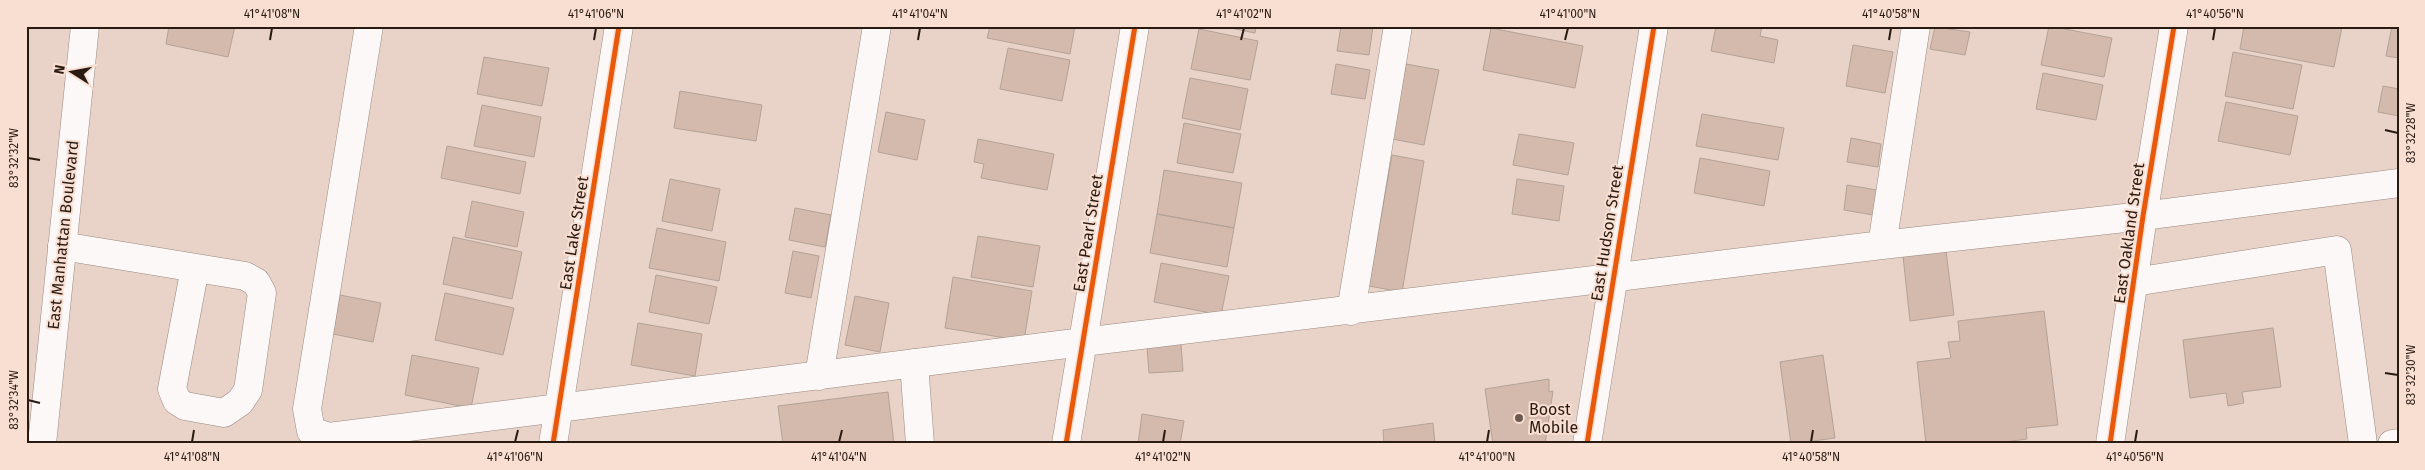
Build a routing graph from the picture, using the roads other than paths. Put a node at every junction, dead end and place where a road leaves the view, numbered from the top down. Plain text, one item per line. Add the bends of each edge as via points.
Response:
1 (85, 26) edge
2 (369, 26) edge
3 (619, 26) edge
4 (877, 26) edge
5 (1135, 26) edge
6 (1398, 26) edge
7 (1654, 26) edge
8 (1916, 26) edge
9 (2174, 26) edge
10 (2399, 183) edge
11 (2143, 216) junction
12 (1882, 245) junction
13 (62, 246) junction
14 (195, 268) junction
15 (1612, 278) junction
16 (2134, 282) junction
17 (1351, 311) junction
18 (1083, 342) junction
19 (914, 364) junction
20 (819, 376) junction
21 (559, 407) junction
22 (2399, 443) edge
23 (42, 444) edge
24 (553, 444) edge
25 (920, 444) edge
26 (1066, 444) edge
27 (1587, 444) edge
28 (2110, 444) edge
29 (2363, 444) edge
30 (2392, 444) edge

1 - 13 street, East Manhattan Boulevard
2 - 21 street via 308,409 311,431 329,437
3 - 21 street, East Lake Street
4 - 20 street
5 - 18 street, East Pearl Street
6 - 17 street
7 - 15 street, East Hudson Street
8 - 12 street
9 - 11 street, East Oakland Street
10 - 11 street
11 - 12 street
11 - 16 street, East Oakland Street
12 - 15 street
13 - 14 street
13 - 23 street, East Manhattan Boulevard
14 - 14 street via 245,276 256,282 262,293 248,390 240,402 224,413 185,406 177,401 172,389
15 - 17 street
15 - 27 street, East Hudson Street
16 - 28 street, East Oakland Street
16 - 29 street via 2337,250
17 - 18 street
18 - 19 street
18 - 26 street, East Pearl Street
19 - 20 street
19 - 25 street
20 - 21 street
21 - 24 street, East Lake Street
22 - 30 street

